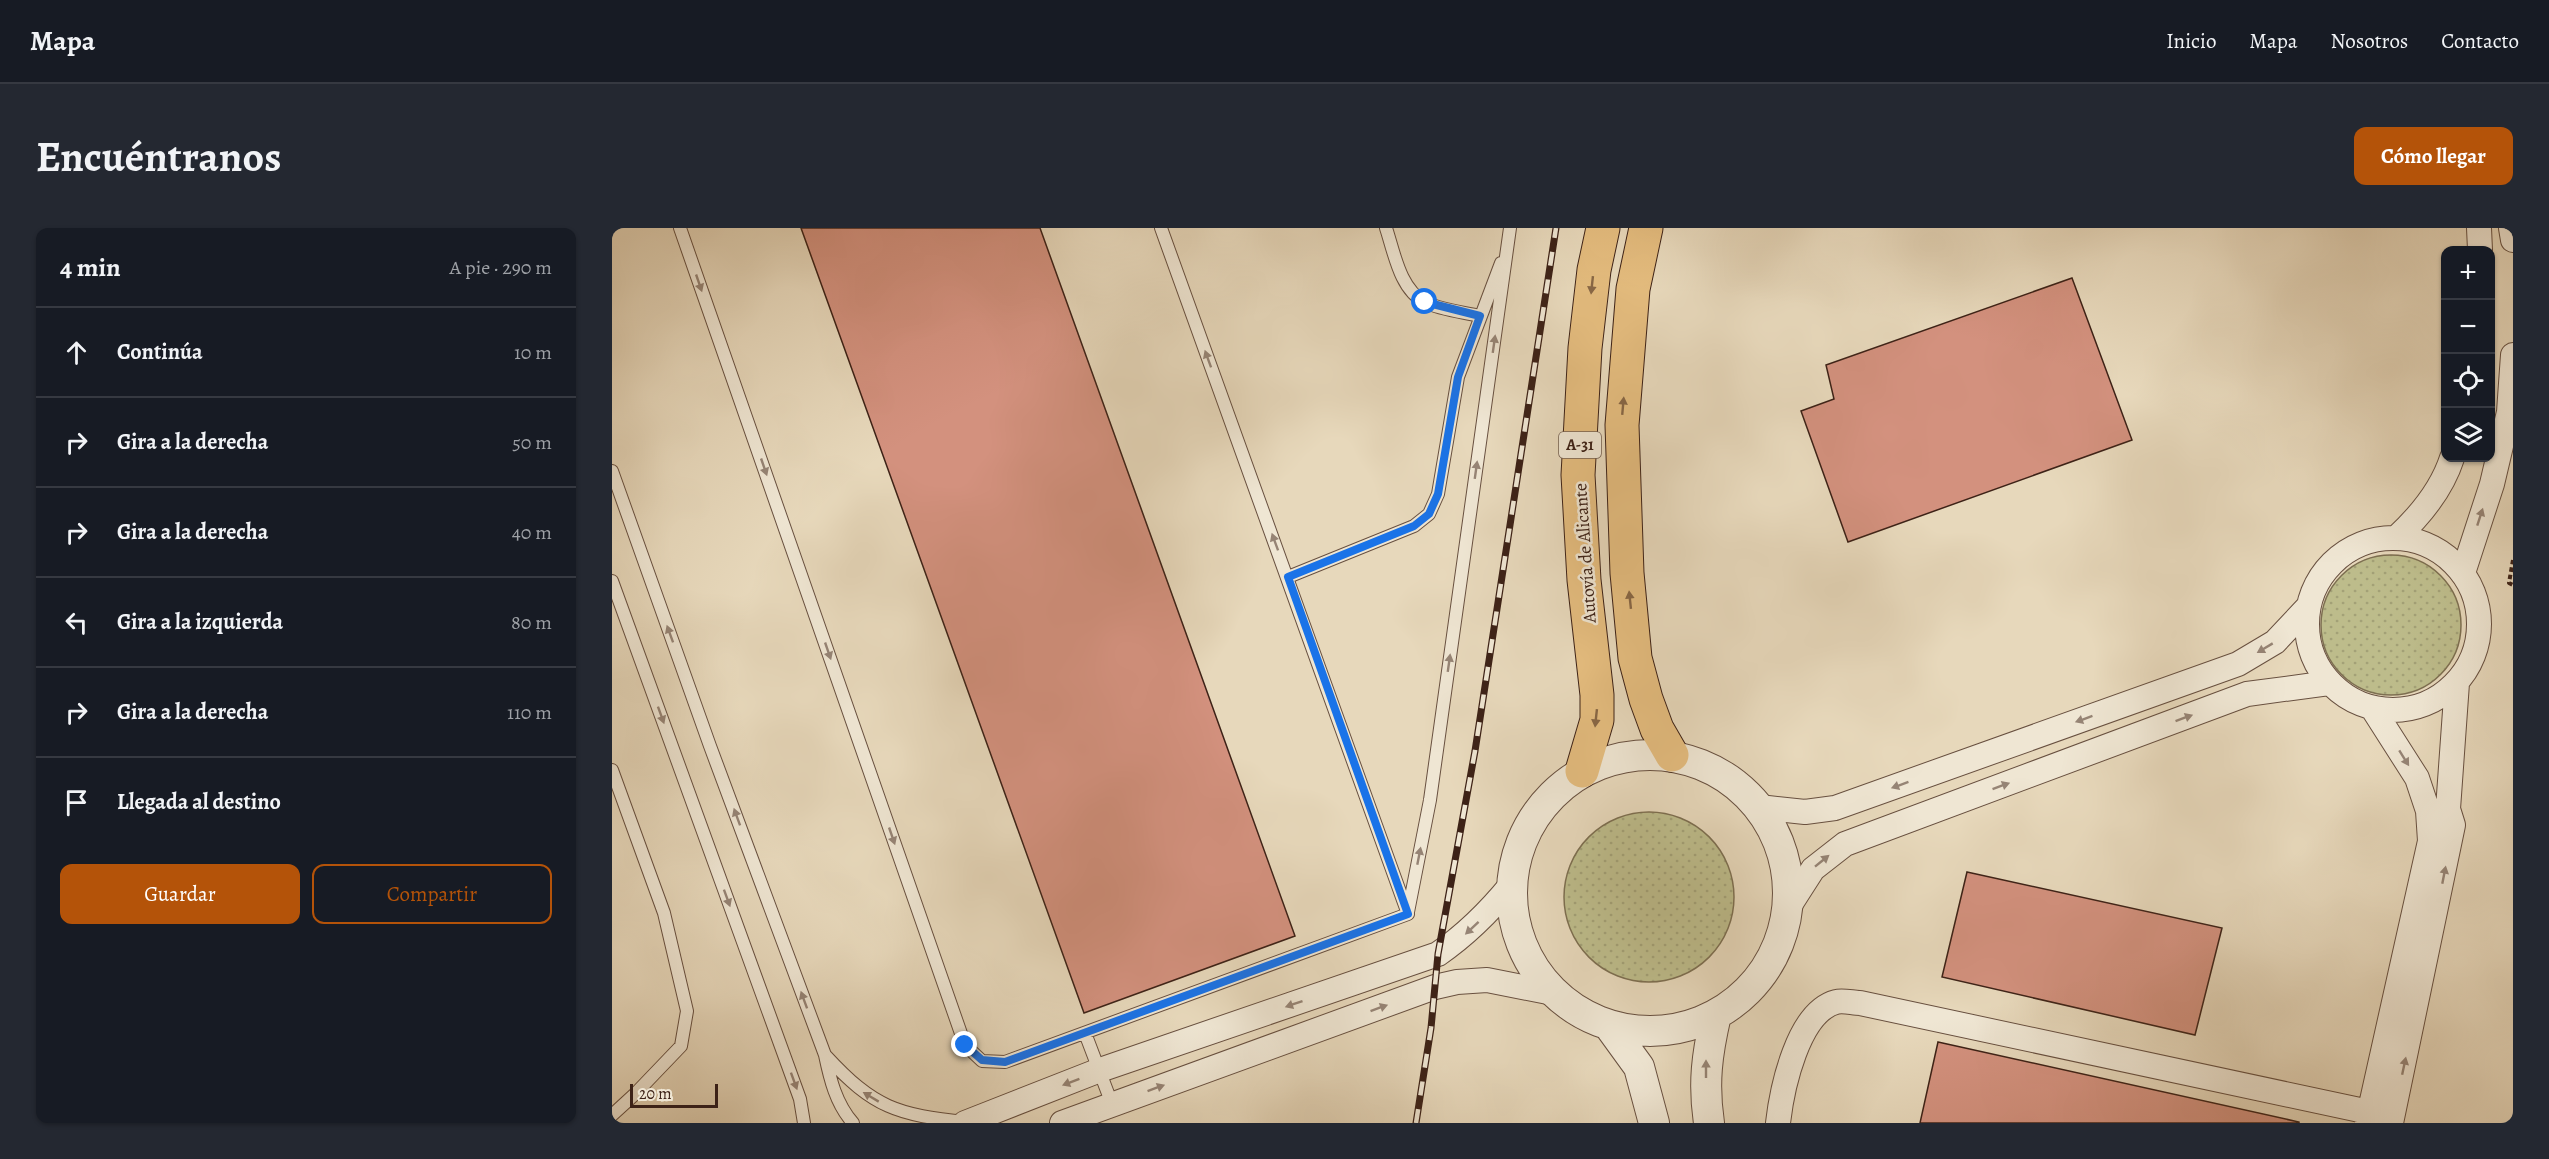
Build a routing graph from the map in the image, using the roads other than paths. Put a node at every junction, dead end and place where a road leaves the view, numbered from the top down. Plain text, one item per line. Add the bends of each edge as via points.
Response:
1 (680, 228) edge
2 (1161, 228) edge
3 (1386, 228) edge
4 (1510, 228) edge
5 (1604, 228) edge
6 (1646, 228) edge
7 (2479, 228) edge
8 (2511, 228) edge
9 (2513, 240) edge
10 (1509, 242) junction
11 (2480, 246) edge
12 (1480, 316) junction
13 (2513, 355) edge
14 (2450, 462) edge
15 (612, 471) edge
16 (2396, 538) junction
17 (2463, 573) junction
18 (1288, 577) junction
19 (612, 581) edge
20 (2307, 608) junction
21 (2329, 683) junction
22 (2457, 683) junction
23 (2373, 709) junction
24 (1671, 755) junction
25 (612, 770) edge
26 (1582, 771) junction
27 (1760, 807) junction
28 (2448, 808) junction
29 (2430, 841) junction
30 (1511, 885) junction
31 (1788, 908) junction
32 (1408, 914) junction
33 (1553, 993) junction
34 (1716, 1015) junction
35 (1610, 1027) junction
36 (1085, 1033) junction
37 (825, 1055) junction
38 (1100, 1070) junction
39 (1112, 1104) junction
40 (612, 1115) edge
41 (2368, 1118) edge
42 (804, 1123) edge
43 (853, 1123) edge
44 (966, 1123) edge
45 (1062, 1123) edge
46 (1654, 1123) edge
47 (1709, 1123) edge
48 (1778, 1123) edge
49 (2391, 1123) edge

1 -> 36 lane via 965,1045 982,1060 1005,1062
18 -> 2 lane
3 - 12 lane via 1406,284 1414,295 1437,306
4 - 10 lane
5 -> 26 highway, Autovía de Alicante / A-31 via 1594,270 1578,475 1597,720
24 -> 6 highway, A-31 via 1657,729 1635,658 1627,573 1622,425 1633,290
7 - 11 street
8 - 9 street
10 - 12 lane
32 -> 10 lane via 1430,800
12 - 18 lane via 1458,377 1438,494 1429,514 1414,526
17 -> 13 street via 2492,484 2509,412
14 - 16 street via 2436,492
37 -> 15 lane
16 - 17 street via 2415,540 2433,548
16 - 20 street via 2365,542 2338,557 2313,589
17 - 22 street via 2473,591 2479,629 2468,667
18 - 32 lane
19 -> 42 lane via 800,1099
20 - 21 street via 2310,648
20 -> 27 street via 2275,642 2238,664 1835,808 1805,812
21 - 23 street via 2342,695
31 -> 21 street via 1813,869 1845,843 2247,694
22 - 23 street via 2432,702 2403,711
22 - 28 street
23 -> 29 street via 2417,778 2428,811
24 - 26 street via 1626,756
24 - 27 street via 1705,765 1735,783
25 - 40 lane via 664,913 687,1011 681,1046
26 - 30 street via 1546,800 1522,840
27 - 31 street via 1778,838 1787,872
28 - 29 street
49 -> 28 street via 2453,825
29 - 41 street
30 - 33 street via 1515,925 1529,962
30 -> 38 street via 1462,938 1438,954
31 - 34 street via 1776,951 1752,988
32 - 36 lane
33 - 35 street via 1570,1007
39 -> 33 street via 1435,987 1487,980
34 - 35 street via 1682,1029 1646,1032
47 -> 34 street via 1706,1057
35 - 46 street via 1639,1067
36 - 38 lane
37 - 43 lane via 832,1084
44 -> 37 lane via 921,1118 868,1096
38 - 39 lane
38 -> 44 street
39 - 45 street
41 - 48 street via 1871,1005 1837,1002 1815,1014 1796,1046

